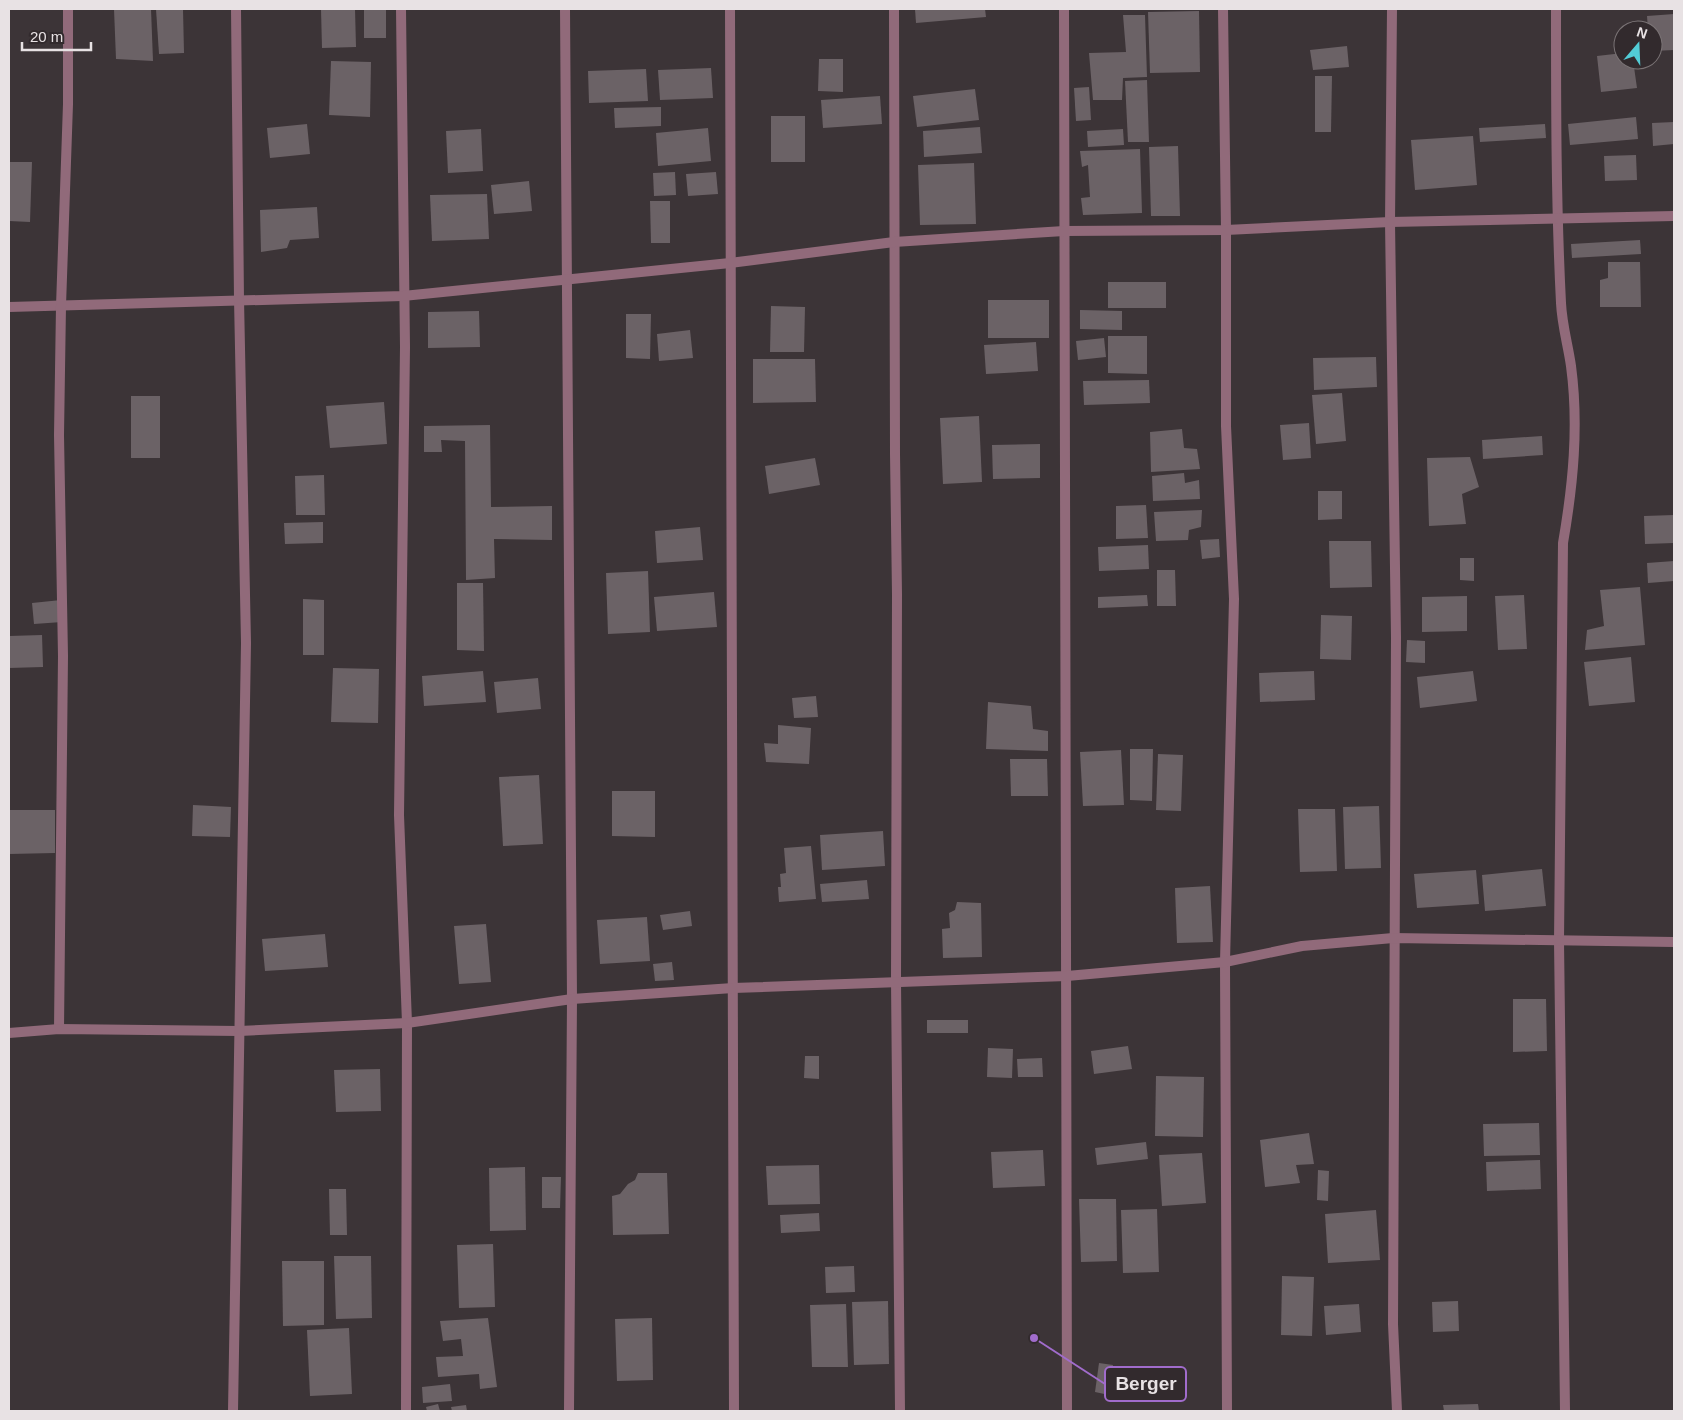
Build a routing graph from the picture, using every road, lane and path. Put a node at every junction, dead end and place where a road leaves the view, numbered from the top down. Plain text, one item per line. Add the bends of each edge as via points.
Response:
1 (68, 9) edge
2 (236, 9) edge
3 (401, 9) edge
4 (565, 9) edge
5 (730, 9) edge
6 (894, 9) edge
7 (1064, 9) edge
8 (1223, 9) edge
9 (1392, 9) edge
10 (1556, 9) edge
11 (1674, 216) edge
12 (1557, 219) junction
13 (1390, 222) junction
14 (1226, 230) junction
15 (1064, 231) junction
16 (894, 242) junction
17 (730, 263) junction
18 (566, 280) junction
19 (403, 296) junction
20 (239, 299) junction
21 (61, 306) junction
22 (9, 307) edge
23 (1393, 938) junction
24 (1559, 941) junction
25 (1674, 942) edge
26 (1225, 962) junction
27 (1067, 976) junction
28 (896, 981) junction
29 (733, 988) junction
30 (572, 1000) junction
31 (408, 1023) junction
32 (59, 1029) junction
33 (239, 1031) junction
34 (9, 1033) edge
35 (233, 1411) edge
36 (406, 1411) edge
37 (569, 1411) edge
38 (734, 1411) edge
39 (900, 1411) edge
40 (1067, 1411) edge
41 (1227, 1411) edge
42 (1397, 1411) edge
43 (1564, 1411) edge

1 - 21 street
2 - 20 street
3 - 19 street
4 - 18 street
5 - 17 street
6 - 16 street
7 - 15 street
8 - 14 street
9 - 13 street
10 - 12 street
11 - 12 street
12 - 13 street
12 - 24 street via 1561,313 1571,367 1575,425 1572,481 1563,543
13 - 14 street
13 - 23 street via 1396,637
14 - 15 street
14 - 26 street via 1226,426 1234,599
15 - 16 street
15 - 27 street
16 - 17 street
16 - 28 street
17 - 18 street
17 - 29 street
18 - 19 street
18 - 30 street
19 - 20 street
19 - 31 street via 399,815
20 - 21 street
20 - 33 street via 246,643
21 - 22 street
21 - 32 street
23 - 24 street
23 - 26 street via 1302,946
23 - 42 street via 1393,1324
24 - 25 street
24 - 43 street
26 - 27 street
26 - 41 street
27 - 28 street
27 - 40 street
28 - 29 street
28 - 39 street
29 - 30 street
29 - 38 street
30 - 31 street
30 - 37 street
31 - 33 street
31 - 36 street
32 - 33 street
32 - 34 street
33 - 35 street

